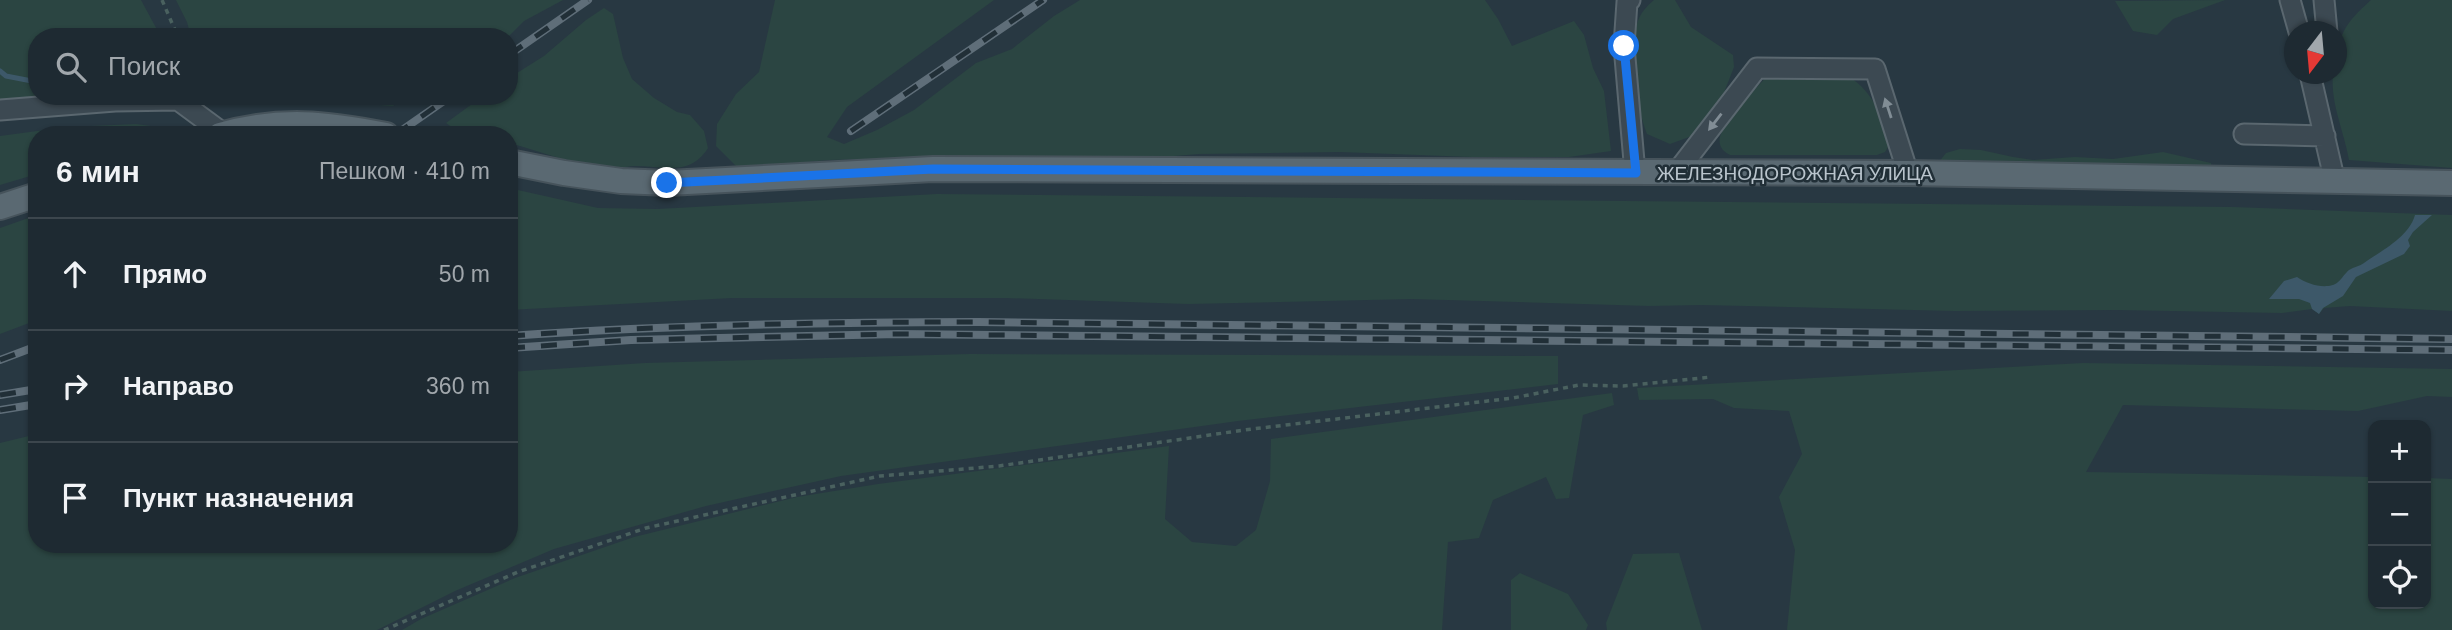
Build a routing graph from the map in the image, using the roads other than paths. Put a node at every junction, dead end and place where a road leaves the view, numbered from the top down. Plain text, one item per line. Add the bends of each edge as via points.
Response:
1 (1630, 0) edge
2 (2290, 0) edge
3 (2324, 0) edge
4 (2296, 21) edge
5 (2326, 21) edge
6 (2313, 84) edge
7 (2321, 84) edge
8 (2318, 103) junction
9 (72, 105) edge
10 (184, 105) edge
11 (0, 110) edge
12 (212, 126) edge
13 (265, 126) edge
14 (335, 126) edge
15 (2244, 134) dead end
16 (2325, 136) junction
17 (518, 164) edge
18 (1636, 173) junction
19 (1676, 173) junction
20 (1909, 173) junction
21 (2335, 182) junction
22 (2452, 183) edge
23 (28, 197) edge
24 (0, 207) edge

1 - 18 street via 1624,46
2 - 4 street
3 - 5 street
6 - 8 street
7 - 8 street
8 - 16 street
9 - 11 street
10 - 12 street
13 - 14 main road
15 - 16 street
16 - 21 street
17 - 18 main road, ЖЕЛЕЗНОДОРОЖНАЯ УЛИЦА via 621,181 667,183 933,169
18 - 19 main road, ЖЕЛЕЗНОДОРОЖНАЯ УЛИЦА
19 - 20 main road, ЖЕЛЕЗНОДОРОЖНАЯ УЛИЦА
20 -> 19 street via 1875,69 1756,68
20 - 21 main road, ЖЕЛЕЗНОДОРОЖНАЯ УЛИЦА
21 - 22 main road, ЖЕЛЕЗНОДОРОЖНАЯ УЛИЦА
23 - 24 main road

